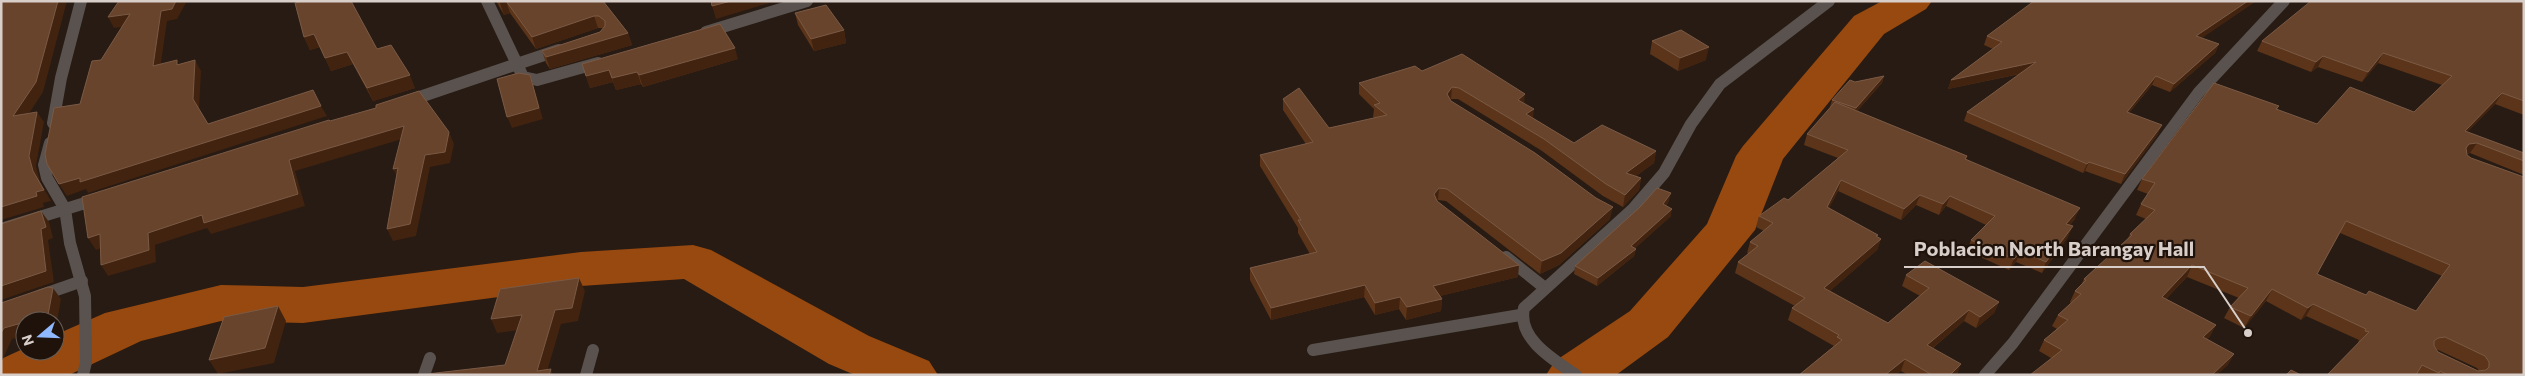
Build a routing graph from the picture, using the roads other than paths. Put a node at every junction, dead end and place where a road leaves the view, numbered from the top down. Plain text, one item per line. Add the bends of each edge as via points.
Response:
1 (81, 1) edge
2 (487, 1) edge
3 (807, 1) edge
4 (1829, 1) edge
5 (2284, 1) edge
6 (691, 37) edge
7 (573, 46) edge
8 (614, 59) edge
9 (517, 64) junction
10 (398, 104) edge
11 (112, 195) edge
12 (65, 209) junction
13 (1, 229) edge
14 (1493, 247) edge
15 (82, 281) junction
16 (1545, 288) junction
17 (28, 300) edge
18 (1520, 315) junction
19 (593, 350) dead end
20 (1313, 350) dead end
21 (430, 358) dead end
22 (85, 368) edge
23 (424, 375) edge
24 (586, 375) edge
25 (1576, 375) edge
26 (1985, 375) edge

1 - 12 street via 60,78 44,165 47,178
2 - 9 street
3 - 6 street
4 - 16 street via 1720,84 1691,124 1664,173
5 - 26 street via 2199,92
7 - 9 street
8 - 9 street via 537,80 523,77
9 - 10 street
11 - 12 street
12 - 13 street
12 - 15 street via 70,243
14 - 16 street
15 - 17 street
15 - 22 street
16 - 18 street
18 - 20 street
18 - 25 street via 1530,336 1542,350
19 - 24 street
21 - 23 street

